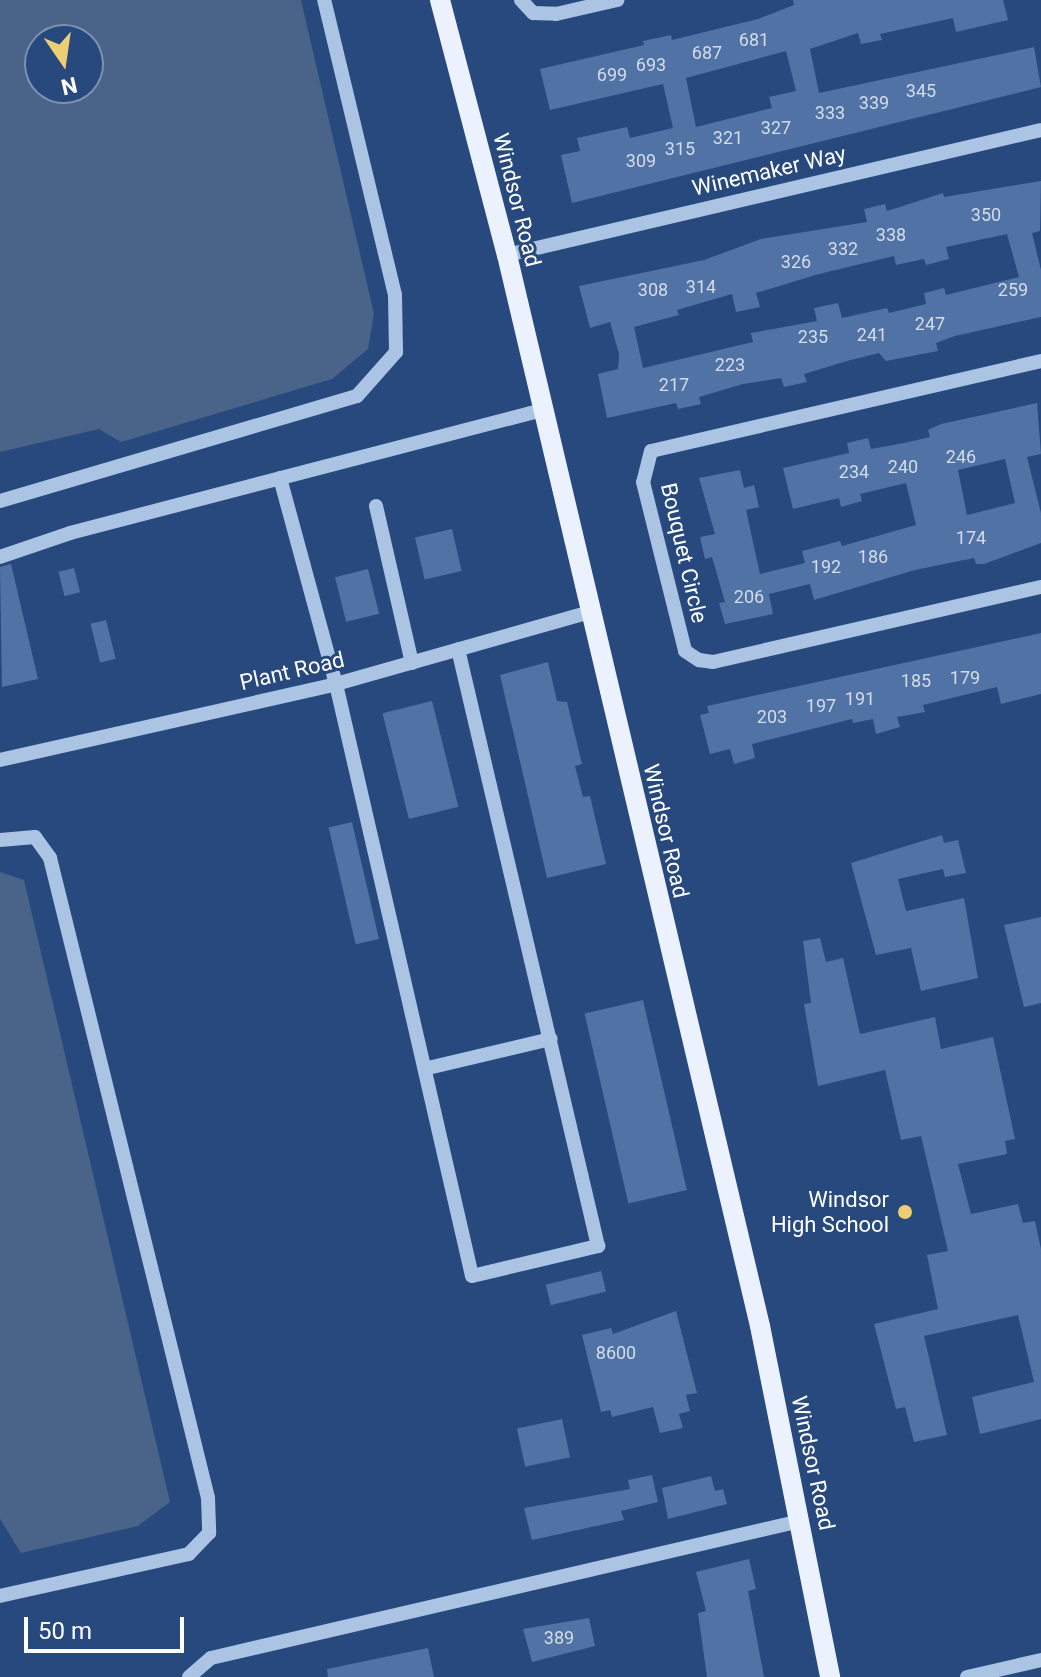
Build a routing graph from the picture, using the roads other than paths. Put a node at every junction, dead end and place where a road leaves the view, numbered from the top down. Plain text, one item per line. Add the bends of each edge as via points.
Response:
1 (324, 0) edge
2 (440, 0) edge
3 (521, 0) edge
4 (617, 0) edge
5 (1041, 130) edge
6 (507, 255) junction
7 (1041, 361) edge
8 (543, 410) junction
9 (280, 478) junction
10 (0, 501) edge
11 (376, 506) dead end
12 (0, 557) edge
13 (1041, 587) edge
14 (591, 612) junction
15 (458, 649) junction
16 (412, 663) junction
17 (336, 684) junction
18 (0, 760) edge
19 (0, 840) edge
20 (551, 1039) junction
21 (428, 1068) junction
22 (800, 1521) junction
23 (0, 1596) edge
24 (1041, 1660) edge
25 (189, 1677) edge
26 (830, 1677) edge
27 (967, 1677) edge

1 - 10 street via 395,295 396,352 357,396
2 - 6 main road, Windsor Road
3 - 4 street via 533,13 556,14
5 - 6 street, Winemaker Way
6 - 8 main road, Windsor Road
7 - 13 street, Bouquet Circle via 651,451 643,482 685,651 699,660 713,662
8 - 9 street
8 - 14 main road, Windsor Road
9 - 12 street
9 - 17 street
11 - 16 street
14 - 15 street, Plant Road
14 - 22 main road, Windsor Road via 760,1326
15 - 16 street, Plant Road
15 - 20 street
16 - 17 street, Plant Road
17 - 18 street, Plant Road
17 - 21 street
19 - 23 street via 35,837 50,858 208,1498 209,1533 189,1554
20 - 21 street
20 - 21 street via 598,1246 472,1276 427,1097
22 - 25 street via 211,1658
22 - 26 main road, Windsor Road
24 - 27 street

